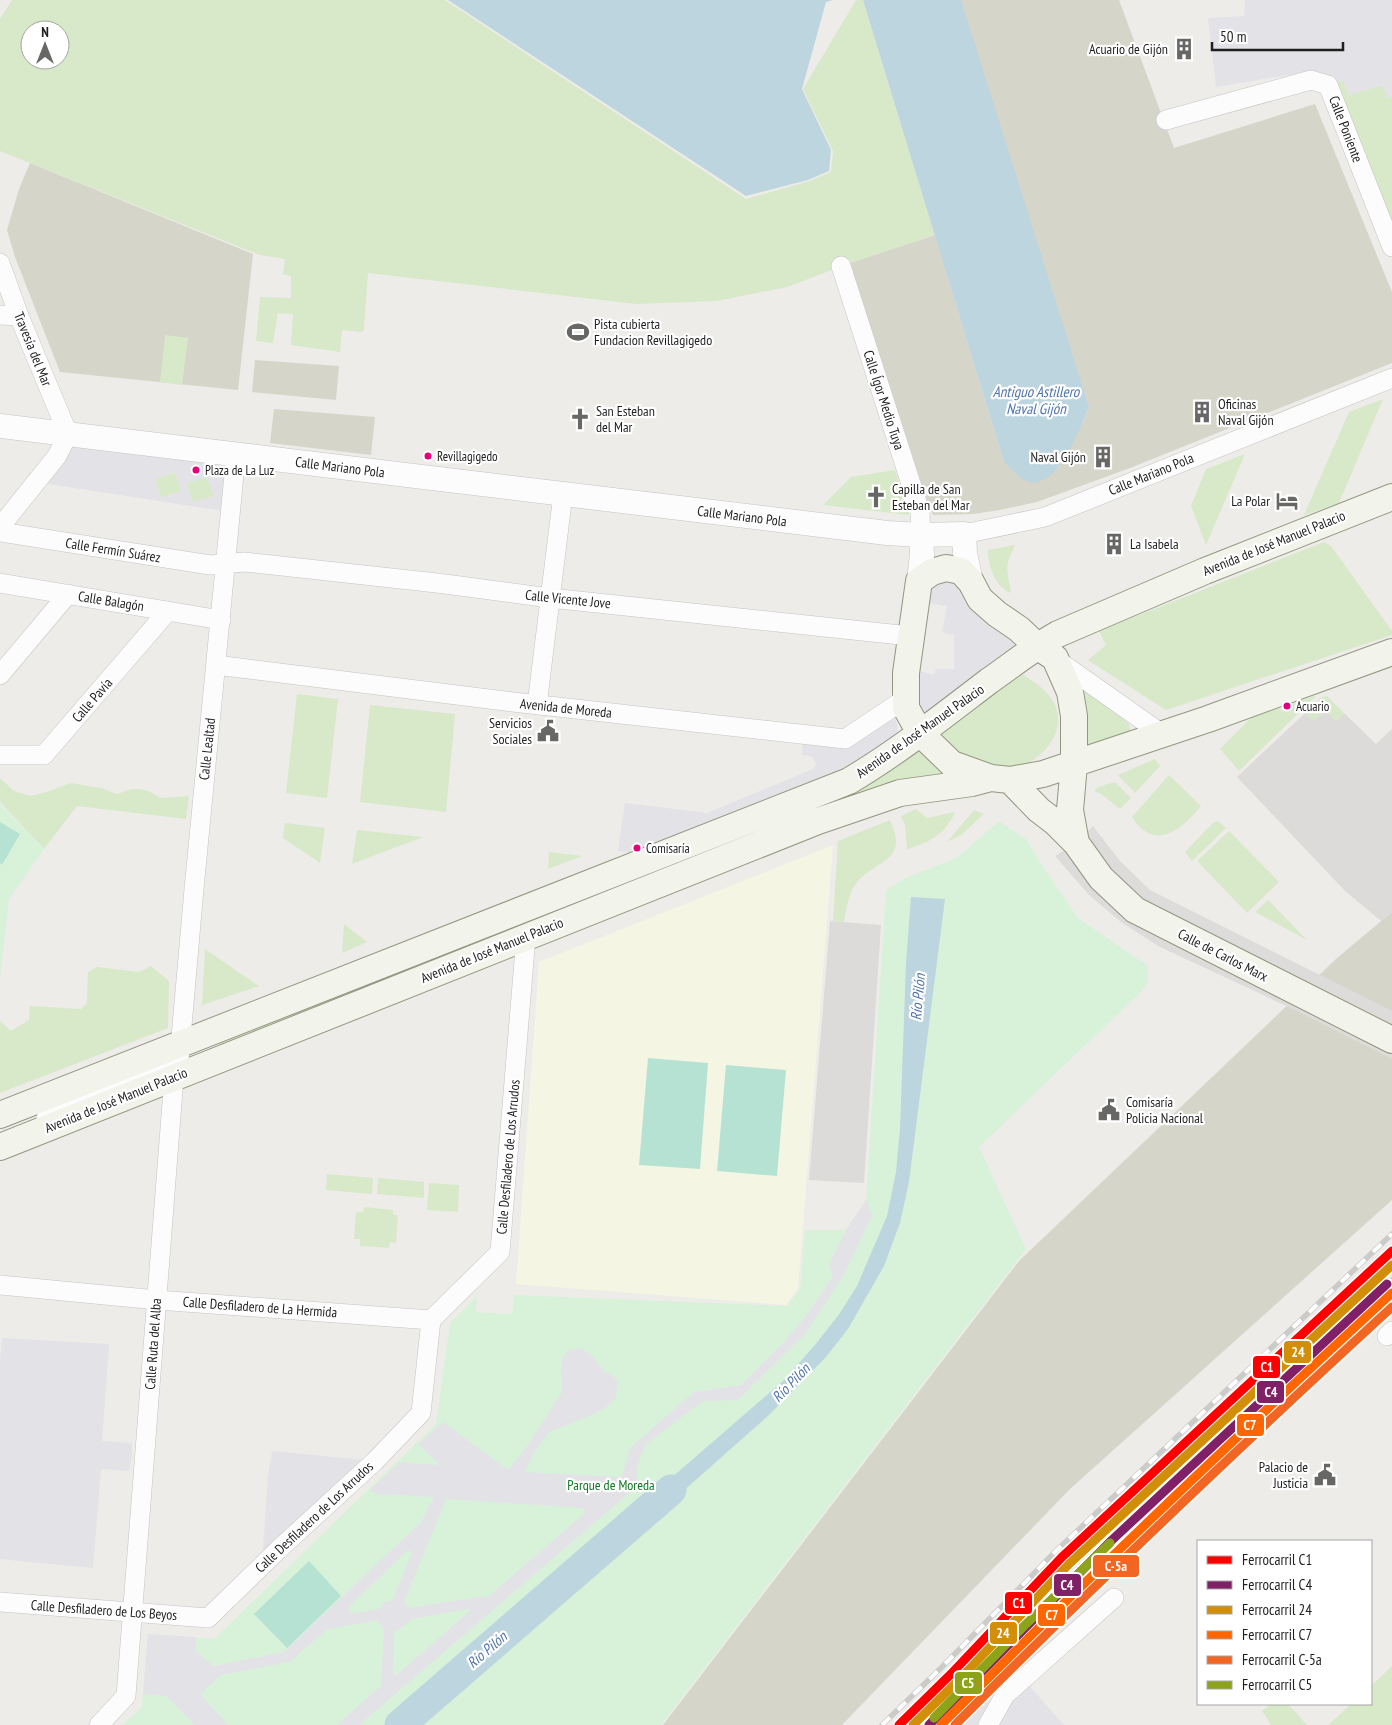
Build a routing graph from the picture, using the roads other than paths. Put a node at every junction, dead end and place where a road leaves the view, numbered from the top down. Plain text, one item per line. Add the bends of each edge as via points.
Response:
1 (1166, 120) dead end
2 (1392, 247) edge
3 (0, 263) edge
4 (841, 266) dead end
5 (0, 315) edge
6 (19, 316) junction
7 (1392, 378) edge
8 (0, 426) edge
9 (68, 434) junction
10 (236, 454) junction
11 (563, 494) junction
12 (1392, 497) edge
13 (0, 527) edge
14 (0, 532) edge
15 (964, 534) junction
16 (921, 535) junction
17 (226, 563) junction
18 (919, 581) junction
19 (971, 582) junction
20 (0, 583) edge
21 (68, 594) junction
22 (550, 598) junction
23 (168, 611) junction
24 (221, 620) junction
25 (910, 636) junction
26 (1046, 652) junction
27 (1392, 652) edge
28 (216, 665) junction
29 (0, 675) edge
30 (905, 699) junction
31 (537, 705) junction
32 (920, 733) junction
33 (1162, 734) junction
34 (0, 755) edge
35 (1074, 764) junction
36 (1000, 779) junction
37 (1076, 843) junction
38 (526, 936) junction
39 (1392, 1040) edge
40 (181, 1044) junction
41 (174, 1077) junction
42 (0, 1115) edge
43 (0, 1146) edge
44 (0, 1284) edge
45 (156, 1300) junction
46 (431, 1320) junction
47 (1114, 1598) dead end
48 (0, 1602) edge
49 (133, 1612) junction
50 (208, 1618) joint
51 (99, 1725) edge
52 (988, 1725) edge

1 - 2 street, Calle Poniente via 1311,80 1328,85
3 - 6 street, Travesía del Mar
4 - 16 street, Calle Ígor Medio Tuya via 920,512
5 - 6 street
6 - 9 street, Travesía del Mar
7 - 15 street, Calle Mariano Pola via 1045,517
8 - 9 street, Calle Mariano Pola
9 - 10 street, Calle Mariano Pola
9 - 13 street via 57,456
10 - 11 street, Calle Mariano Pola
10 - 17 street, Calle Lealtad
11 - 16 street, Calle Mariano Pola
11 - 22 street
12 - 26 main road, Avenida de José Manuel Palacio via 1204,571 1074,627
14 - 17 street, Calle Fermín Suárez via 210,564
15 - 16 street, Calle Mariano Pola
15 - 19 street
16 - 18 street
17 - 22 street, Calle Vicente Jove via 254,563
17 - 24 street, Calle Lealtad
18 - 19 main road via 946,568 961,571
18 - 25 main road
19 - 26 main road via 980,599
20 - 21 street, Calle Balagón
21 - 23 street, Calle Balagón
21 - 29 street
22 - 25 street, Calle Vicente Jove
22 - 31 street
23 - 24 street, Calle Balagón
23 - 34 street, Calle Pavía via 44,755
24 - 28 street, Calle Lealtad
25 - 30 main road
26 - 32 main road, Avenida de José Manuel Palacio
26 - 33 street
26 - 35 main road, Calle de Carlos Marx via 1070,692 1074,716
27 - 33 main road
28 - 31 street, Avenida de Moreda
28 - 40 street, Calle Lealtad
30 - 31 street, Avenida de Moreda via 845,739
30 - 32 main road via 906,708
32 - 36 main road via 952,764
32 - 40 main road, Avenida de José Manuel Palacio via 849,780
33 - 35 main road
35 - 36 main road, Avenida de José Manuel Palacio via 1043,774
35 - 37 main road, Calle de Carlos Marx via 1070,810
36 - 37 main road, Calle de Carlos Marx
36 - 38 main road, Avenida de José Manuel Palacio via 900,793 872,802
37 - 39 main road, Calle de Carlos Marx via 1101,878 1135,910
38 - 41 main road, Avenida de José Manuel Palacio
38 - 46 street, Calle Desfiladero de Los Arrudos via 500,1252
40 - 42 main road, Avenida de José Manuel Palacio
40 - 43 street, Avenida de José Manuel Palacio via 179,1060 68,1106
41 - 43 main road, Avenida de José Manuel Palacio
41 - 45 street, Calle Ruta del Alba
44 - 45 street, Calle Desfiladero de La Hermida
45 - 46 street, Calle Desfiladero de La Hermida
45 - 49 street, Calle Ruta del Alba
46 - 50 street, Calle Desfiladero de Los Arrudos via 422,1413
47 - 52 street via 1005,1695
48 - 49 street, Calle Desfiladero de Los Beyos
49 - 50 street, Calle Desfiladero de Los Beyos
49 - 51 street, Calle Ruta del Alba via 126,1696

